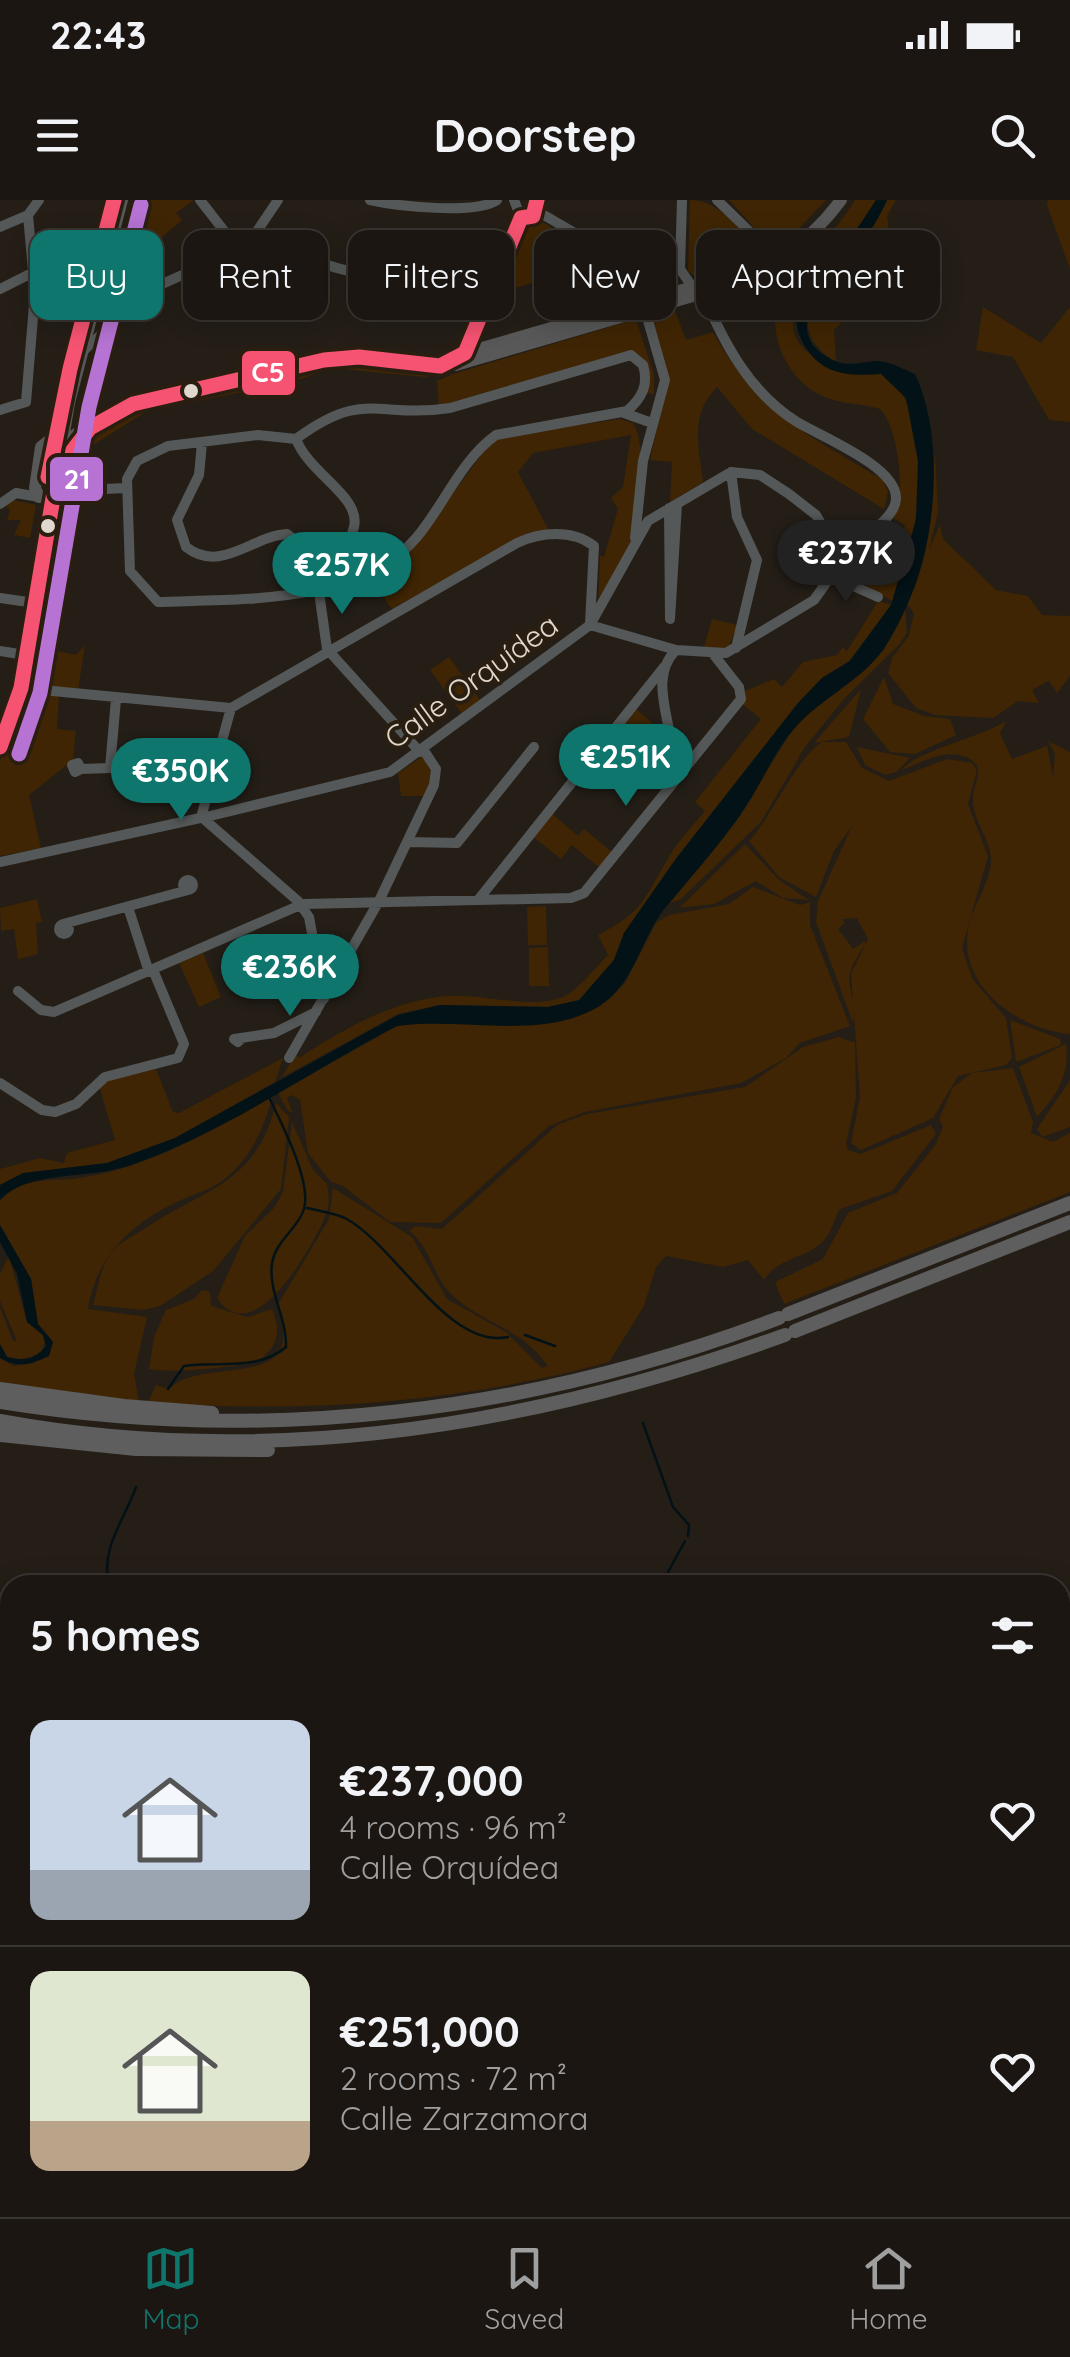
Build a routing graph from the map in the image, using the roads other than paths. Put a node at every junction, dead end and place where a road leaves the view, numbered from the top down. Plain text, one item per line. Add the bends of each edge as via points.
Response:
1 (39, 200) edge
2 (114, 200) edge
3 (122, 200) edge
4 (200, 200) edge
5 (370, 200) edge
6 (682, 200) edge
7 (717, 200) edge
8 (841, 200) edge
9 (512, 201) edge
10 (495, 202) edge
11 (272, 203) edge
12 (537, 206) edge
13 (28, 215) junction
14 (521, 218) junction
15 (0, 228) edge
16 (107, 230) edge
17 (223, 230) edge
18 (259, 230) edge
19 (575, 230) edge
20 (748, 230) edge
21 (815, 230) edge
22 (514, 234) edge
23 (30, 242) edge
24 (30, 271) edge
25 (183, 275) edge
26 (696, 288) edge
27 (0, 289) edge
28 (33, 320) edge
29 (88, 320) edge
30 (478, 320) edge
31 (574, 320) edge
32 (611, 320) edge
33 (648, 320) edge
34 (714, 320) edge
35 (82, 352) junction
36 (465, 353) junction
37 (440, 366) junction
38 (642, 395) junction
39 (69, 404) junction
40 (659, 405) junction
41 (0, 410) edge
42 (624, 413) junction
43 (98, 423) junction
44 (647, 423) junction
45 (296, 439) junction
46 (65, 440) junction
47 (202, 443) junction
48 (731, 472) junction
49 (69, 478) junction
50 (85, 488) junction
51 (127, 488) junction
52 (43, 493) junction
53 (0, 504) edge
54 (673, 506) junction
55 (643, 519) junction
56 (837, 558) junction
57 (335, 568) junction
58 (831, 576) junction
59 (324, 589) junction
60 (0, 598) edge
61 (878, 598) dead end
62 (28, 602) junction
63 (590, 625) junction
64 (327, 649) junction
65 (736, 649) junction
66 (676, 650) junction
67 (0, 652) edge
68 (19, 654) junction
69 (714, 655) junction
70 (664, 666) junction
71 (22, 688) junction
72 (116, 699) junction
73 (231, 708) junction
74 (0, 726) edge
75 (0, 746) edge
76 (534, 747) dead end
77 (421, 750) junction
78 (156, 766) dead end
79 (81, 768) dead end
80 (110, 768) junction
81 (670, 788) junction
82 (203, 817) junction
83 (408, 842) junction
84 (0, 862) edge
85 (188, 890) dead end
86 (478, 900) junction
87 (379, 901) junction
88 (301, 905) junction
89 (128, 907) junction
90 (63, 924) dead end
91 (151, 971) junction
92 (18, 991) dead end
93 (324, 1000) junction
94 (317, 1012) junction
95 (242, 1038) dead end
96 (289, 1058) dead end
97 (0, 1083) edge
98 (1070, 1203) edge
99 (1070, 1222) edge
100 (0, 1388) edge
101 (0, 1402) edge
102 (0, 1421) edge
103 (262, 1422) junction
104 (0, 1434) edge
105 (363, 1436) junction

1 - 13 street
2 - 16 main road
3 - 35 main road
4 - 17 street
5 - 10 street
6 - 26 street via 680,269
7 - 20 street
8 - 21 main road
9 - 14 street
11 - 18 street
12 - 14 street
12 - 19 street
13 - 15 street
13 - 23 street
14 - 22 street
24 - 27 street
25 - 35 street via 151,289
28 - 41 street via 26,402
29 - 46 main road
30 - 36 street
31 - 36 main road
32 - 37 main road
33 - 40 street via 664,372
34 - 56 street via 762,393 786,415 883,471 894,486 890,514
35 - 39 main road
36 - 37 main road
37 - 43 main road via 319,359 152,400
38 - 40 street
38 - 42 street
38 - 45 street via 646,374 631,355 450,408 353,406
39 - 43 main road via 76,416
39 - 46 main road
40 - 44 street
42 - 44 street
42 - 59 street via 496,435 413,542
43 - 46 main road
44 - 55 street
45 - 47 street via 258,435
45 - 57 street via 314,470 345,495 354,512 353,531
46 - 49 main road
46 - 52 main road
46 - 52 main road via 41,447
47 - 51 street via 146,455 130,470
47 - 57 street via 200,475 177,520 186,548 226,556 287,534
48 - 54 street, Calle Orquídea
48 - 56 street via 760,475 816,515
48 - 65 street via 737,517 757,560
49 - 50 street
49 - 52 main road
50 - 51 street
50 - 52 street
51 - 59 street via 130,571 153,600
52 - 53 street via 8,494
52 - 62 main road
52 - 71 main road
54 - 54 street via 670,619
54 - 55 street, Calle Orquídea
55 - 63 street, Calle Orquídea
56 - 58 street, Calle Orquídea
57 - 59 street
58 - 61 street
58 - 65 street, Calle Orquídea via 807,606
59 - 64 street
60 - 62 street
62 - 68 main road
63 - 64 street via 594,546 546,532
63 - 66 street, Calle Orquídea
63 - 77 street, Calle Orquídea
64 - 73 street
64 - 77 street
65 - 69 street, Calle Orquídea
66 - 69 street, Calle Orquídea
66 - 70 street
67 - 68 street
68 - 74 main road
69 - 81 street via 742,696
70 - 81 street
70 - 86 street
71 - 72 street
71 - 75 main road
72 - 73 street
72 - 80 street
73 - 82 street
76 - 83 street via 457,842
77 - 82 street, Calle Orquídea via 381,777
77 - 83 street via 436,777
78 - 80 street
79 - 80 street
81 - 86 street via 584,892 571,898
82 - 84 street, Calle Orquídea
82 - 88 street
83 - 87 street
85 - 89 street
86 - 87 street
87 - 88 street
87 - 93 street
88 - 91 street
88 - 93 street
89 - 90 street
89 - 91 street
91 - 92 street via 54,1012
91 - 97 street via 184,1044 178,1058 105,1077 62,1111 42,1110
93 - 94 street
94 - 95 street
94 - 96 street
98 - 103 highway via 676,1355 536,1392 416,1412
99 - 105 highway via 692,1369 562,1405
100 - 103 highway
101 - 103 highway via 126,1418
102 - 105 highway via 147,1437
104 - 105 highway via 197,1451 328,1447

